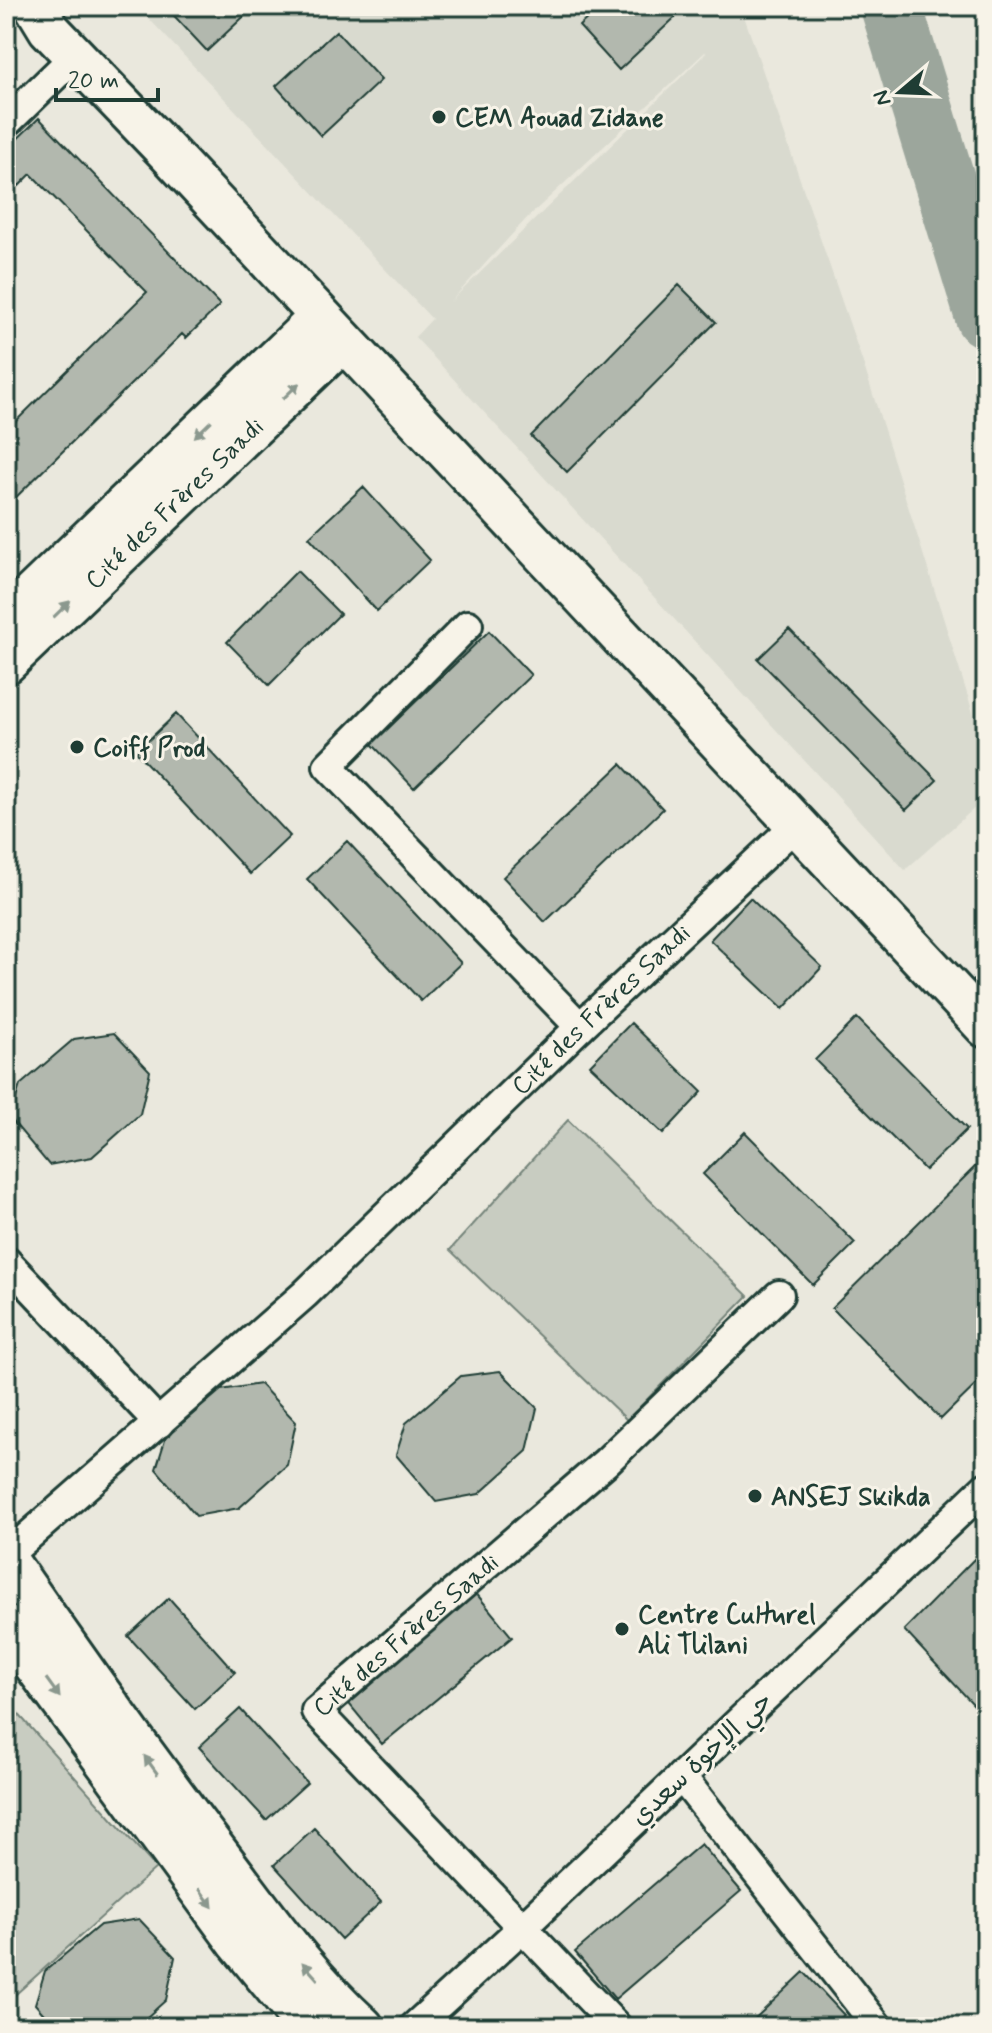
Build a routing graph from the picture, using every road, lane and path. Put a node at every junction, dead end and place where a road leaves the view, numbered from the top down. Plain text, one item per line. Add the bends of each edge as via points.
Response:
1 (35, 6) edge
2 (75, 56) junction
3 (6, 123) edge
4 (332, 329) junction
5 (6, 619) edge
6 (468, 625) dead end
7 (6, 663) edge
8 (797, 824) junction
9 (580, 1027) junction
10 (986, 1027) edge
11 (6, 1261) edge
12 (779, 1295) dead end
13 (159, 1423) junction
14 (986, 1487) edge
15 (6, 1558) edge
16 (6, 1626) edge
17 (681, 1776) junction
18 (523, 1927) junction
19 (310, 2027) edge
20 (363, 2027) edge
21 (414, 2027) edge
22 (617, 2027) edge
23 (878, 2027) edge

1 - 2 main road
2 - 3 street
2 - 4 main road
4 -> 5 main road, Cité des Frères Saadi
7 -> 4 main road, Cité des Frères Saadi
4 - 8 main road
6 - 9 street via 328,766
8 - 9 street, Cité des Frères Saadi
8 - 10 main road
9 - 13 street, Cité des Frères Saadi via 305,1294
11 - 13 street
12 - 18 street, Cité des Frères Saadi via 606,1462 316,1711
13 - 15 street, Cité des Frères Saadi
14 - 17 street, حي الإخوة سعدي
20 -> 15 main road, Cité des Frères Saadi via 299,1959 225,1863
16 -> 19 main road via 237,1941
17 - 18 street, حي الإخوة سعدي
17 - 23 street
18 - 21 street, حي الإخوة سعدي
18 - 22 street, Cité des Frères Saadi

